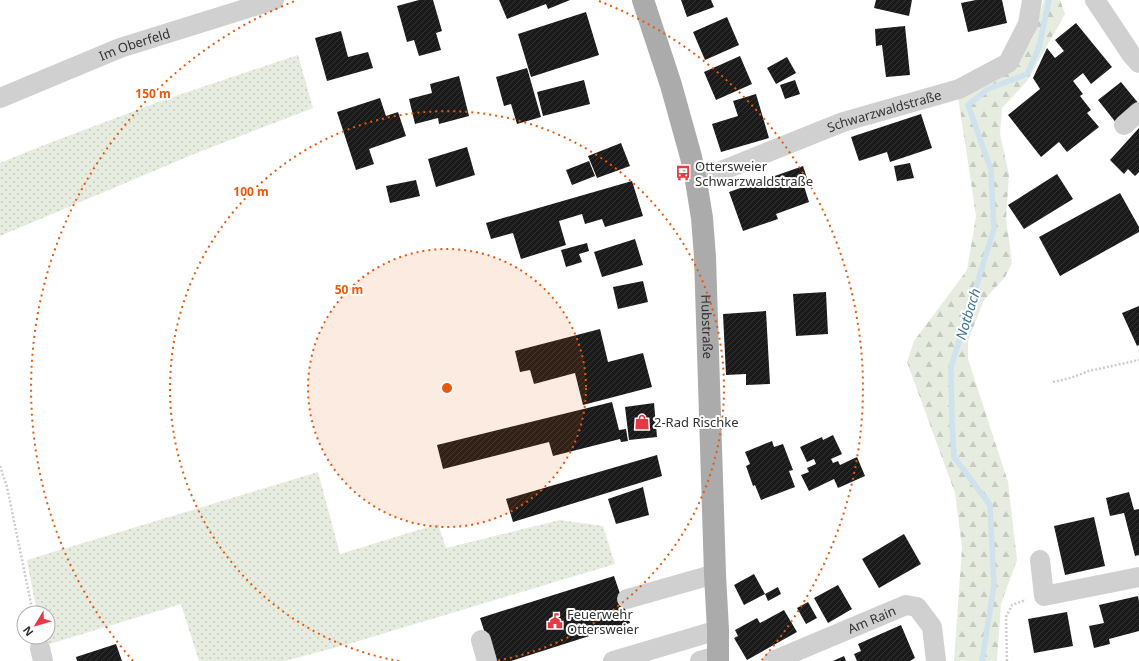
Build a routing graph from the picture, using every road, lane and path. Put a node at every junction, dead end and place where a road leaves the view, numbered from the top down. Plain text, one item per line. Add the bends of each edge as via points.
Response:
1 (274, 0) edge
2 (643, 0) edge
3 (1032, 0) edge
4 (1095, 0) edge
5 (1139, 63) edge
6 (0, 98) edge
7 (1139, 112) edge
8 (1124, 125) dead end
9 (696, 181) junction
10 (1139, 360) edge
11 (1053, 382) dead end
12 (0, 466) edge
13 (1040, 560) dead end
14 (715, 574) junction
15 (1139, 577) edge
16 (1044, 596) junction
17 (627, 599) dead end
18 (30, 605) edge
19 (718, 630) junction
20 (481, 640) dead end
21 (712, 659) edge
22 (487, 661) edge
23 (614, 661) edge
24 (773, 661) edge
25 (936, 661) edge
26 (1007, 661) edge

1 - 6 street, Im Oberfeld via 120,48
2 - 9 main road, Hubstraße via 679,111
3 - 9 street, Schwarzwaldstraße via 1028,24 1008,63 959,89 843,122
4 - 5 street
7 - 8 street
9 - 14 main road, Hubstraße via 705,257
10 - 11 path
12 - 18 path via 7,487
13 - 16 street
14 - 17 street
14 - 19 main road, Hubstraße
15 - 16 street
16 - 26 path via 1012,605 1006,617
19 - 21 main road, Hubstraße
19 - 23 street
20 - 22 street
24 - 25 street, Am Rain via 906,605 917,607 932,627

